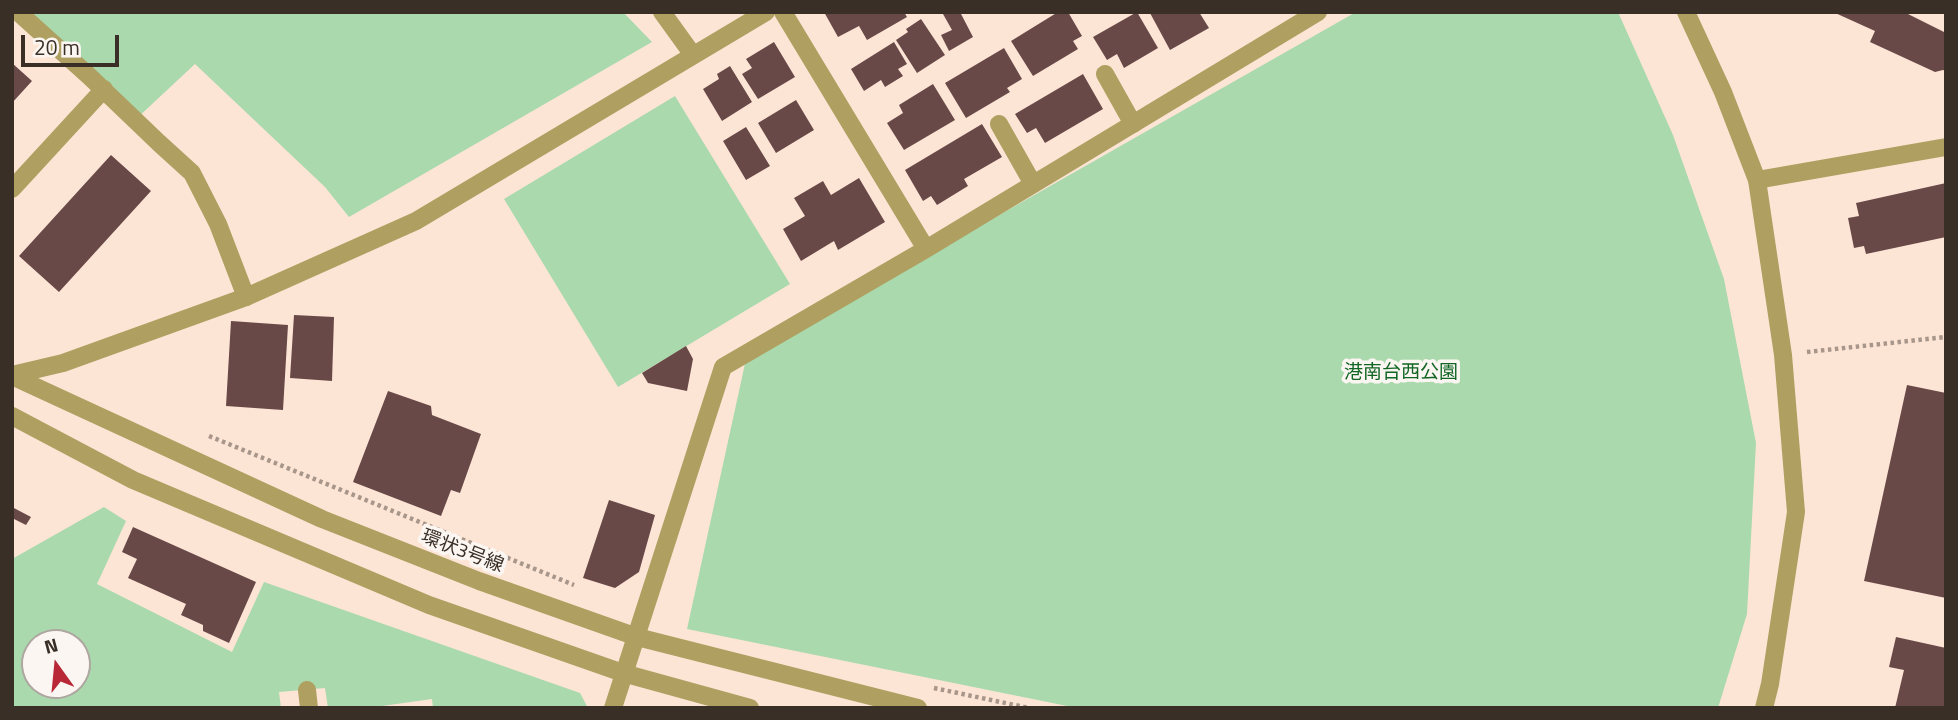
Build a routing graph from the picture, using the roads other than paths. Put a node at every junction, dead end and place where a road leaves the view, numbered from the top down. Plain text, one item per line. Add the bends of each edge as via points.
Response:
1 (18, 12) edge
2 (662, 12) edge
3 (766, 12) edge
4 (783, 12) edge
5 (1318, 12) edge
6 (1686, 12) edge
7 (693, 55) junction
8 (1105, 74) dead end
9 (104, 89) junction
10 (999, 124) dead end
11 (1133, 124) junction
12 (1946, 147) edge
13 (1757, 180) junction
14 (1033, 184) junction
15 (12, 188) edge
16 (926, 248) junction
17 (246, 296) junction
18 (12, 375) edge
19 (12, 416) edge
20 (637, 638) junction
21 (623, 673) junction
22 (613, 708) edge
23 (750, 708) edge
24 (918, 708) edge
25 (1764, 708) edge

1 - 9 street
2 - 7 street
3 - 7 street
4 - 16 street
5 - 11 street
6 - 13 street
7 - 17 street via 416,220
8 - 11 street
9 - 15 street
9 - 17 street via 192,173
10 - 14 street
11 - 14 street
12 - 13 street
13 - 25 street via 1783,355 1796,512
14 - 16 street
16 - 20 street via 723,367
17 - 18 street via 63,363
18 - 20 street, 環状3号線 via 322,519
19 - 21 street via 133,480 279,543 429,605
20 - 21 street
20 - 24 street, 環状3号線
21 - 22 street
21 - 23 street

